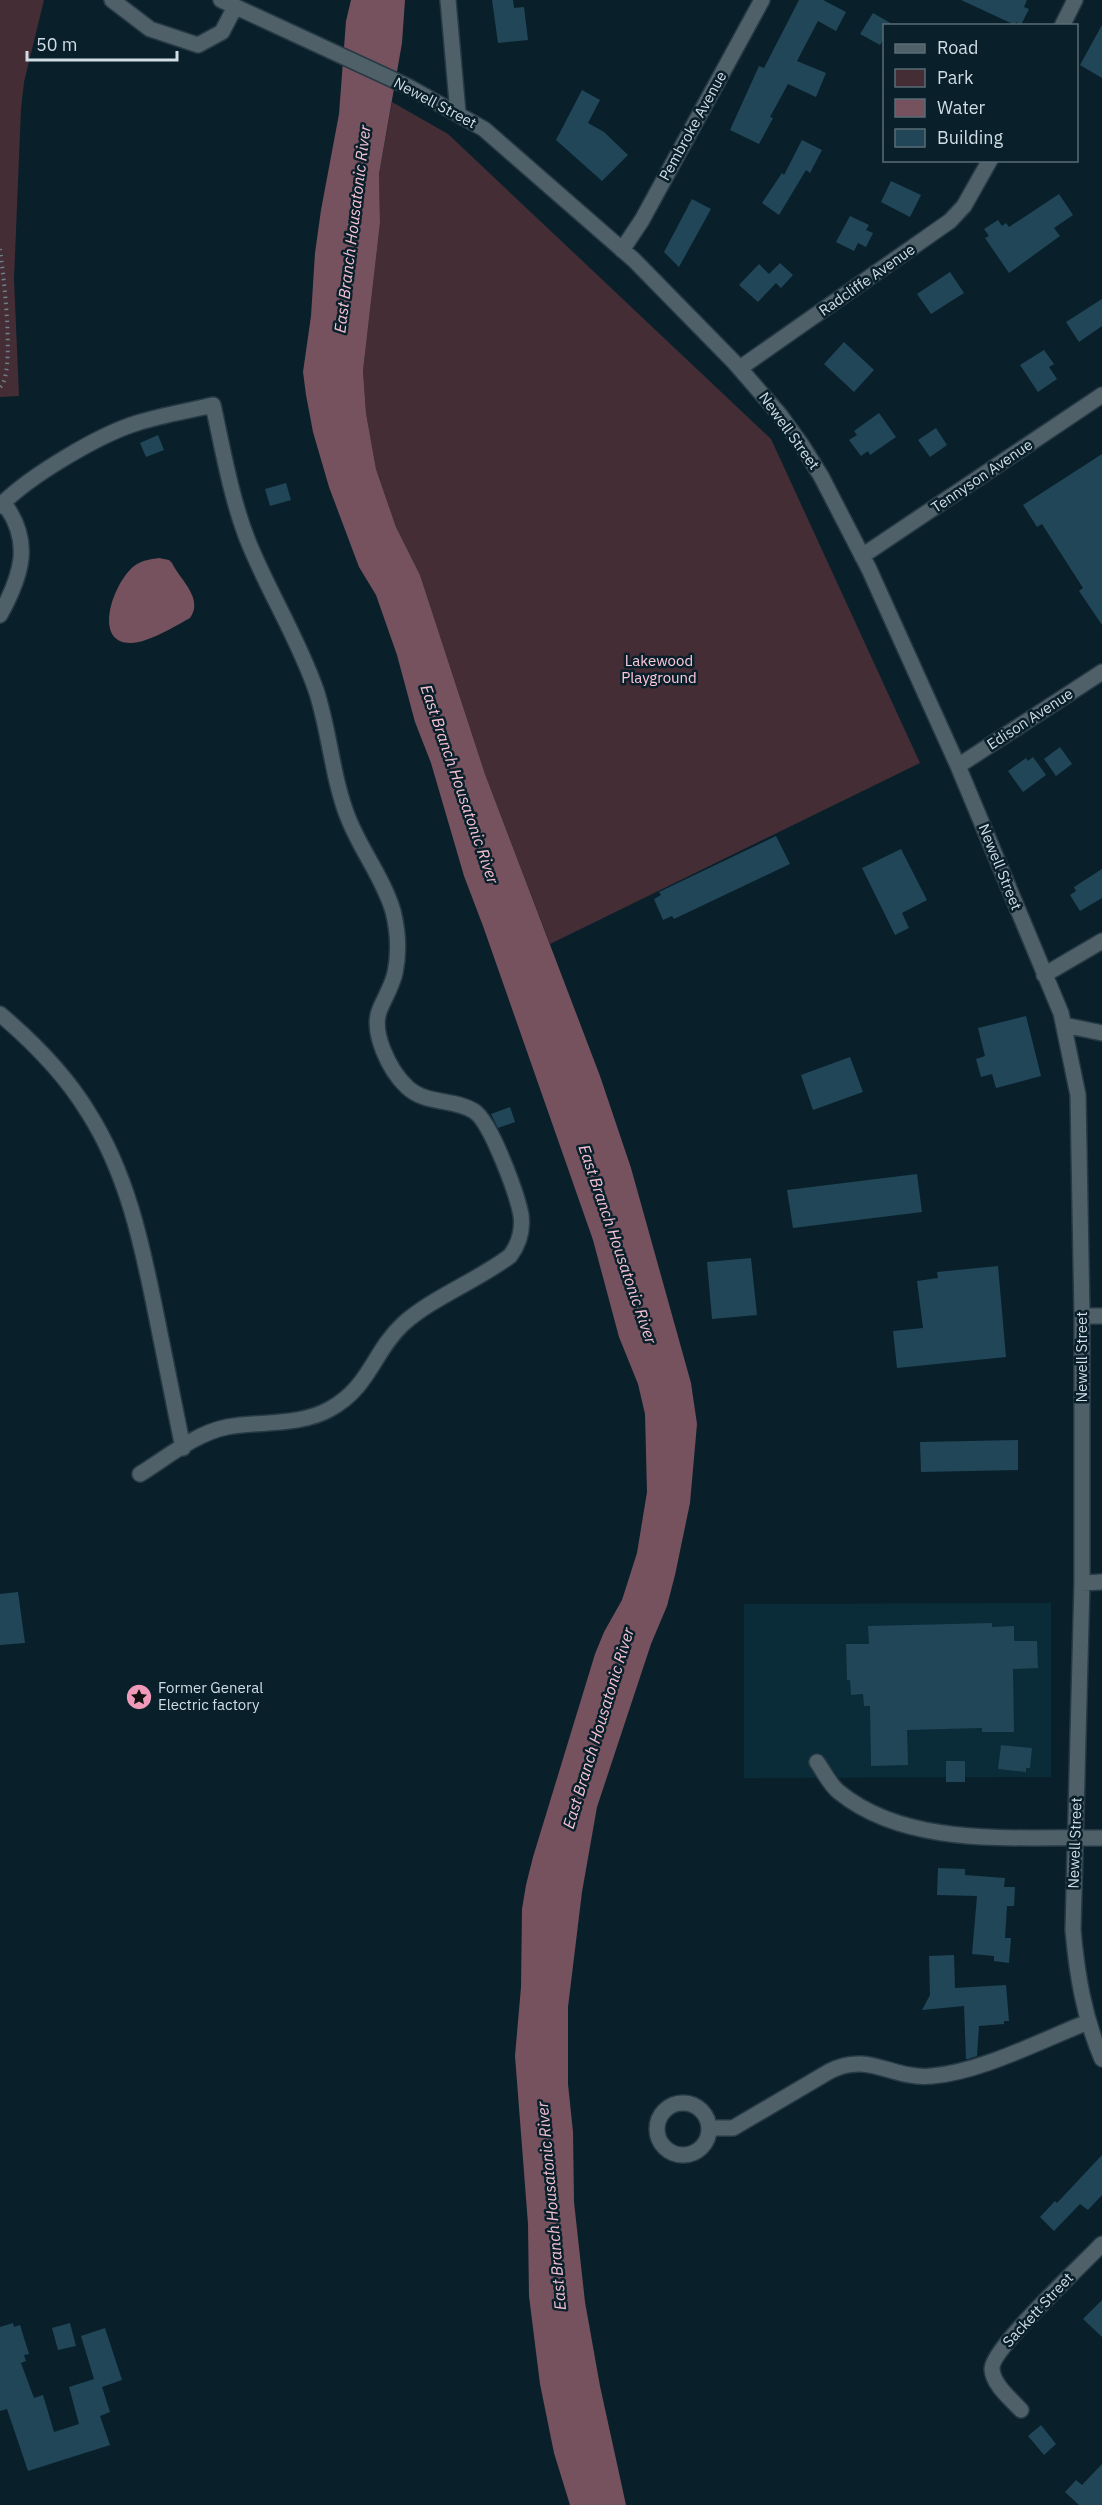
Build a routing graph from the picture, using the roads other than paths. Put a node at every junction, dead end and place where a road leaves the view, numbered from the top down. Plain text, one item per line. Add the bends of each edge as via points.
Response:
1 (112, 0) edge
2 (220, 0) edge
3 (448, 0) edge
4 (762, 0) edge
5 (1075, 0) edge
6 (235, 7) junction
7 (1063, 24) edge
8 (458, 113) junction
9 (989, 162) edge
10 (622, 250) junction
11 (740, 368) junction
12 (1102, 395) edge
13 (2, 504) edge
14 (862, 556) junction
15 (0, 615) edge
16 (1102, 672) edge
17 (958, 766) junction
18 (1102, 940) edge
19 (1044, 975) junction
20 (0, 1014) edge
21 (1064, 1025) junction
22 (1102, 1033) edge
23 (1082, 1316) junction
24 (1102, 1316) edge
25 (183, 1448) junction
26 (140, 1474) dead end
27 (1102, 1582) edge
28 (1082, 1583) junction
29 (818, 1762) dead end
30 (1074, 1837) junction
31 (1102, 1838) edge
32 (1088, 2022) junction
33 (1102, 2059) edge
34 (709, 2128) dead end
35 (1102, 2244) edge
36 (1021, 2410) dead end

1 - 6 street via 150,29 198,45 222,32
2 - 6 street, Newell Street
3 - 8 street
4 - 10 street, Pembroke Avenue
5 - 7 street
6 - 8 street, Newell Street
8 - 10 street, Newell Street via 508,148
9 - 11 street, Radcliffe Avenue via 964,206 937,231
10 - 11 street, Newell Street
11 - 14 street, Newell Street via 812,459
12 - 14 street, Tennyson Avenue
13 - 15 street via 18,524 21,565
13 - 25 street via 28,481 96,440 136,423 213,405 238,513 306,662 326,723 346,812 385,888 396,922 396,968 377,1019 378,1038 408,1089 425,1098 466,1107 483,1119 521,1215 519,1239 510,1256 400,1327 366,1378 342,1402 314,1417 227,1427
14 - 17 street, Newell Street
16 - 17 street, Edison Avenue
17 - 19 street, Newell Street
18 - 19 street
19 - 21 street, Newell Street
20 - 25 street via 33,1043 80,1100 97,1126 126,1190 138,1227
21 - 22 street
21 - 23 street, Newell Street via 1078,1095
23 - 24 street
23 - 28 street, Newell Street
25 - 26 street
27 - 28 street
28 - 30 street, Newell Street
29 - 30 street via 837,1790 867,1812 922,1829 990,1838
30 - 31 street
30 - 32 street, Newell Street via 1073,1930 1076,1968
32 - 33 street, Newell Street
32 - 34 street via 985,2063 946,2074 915,2076 864,2062 846,2064 733,2127
35 - 36 street, Sackett Street via 1032,2315 991,2366 993,2379

